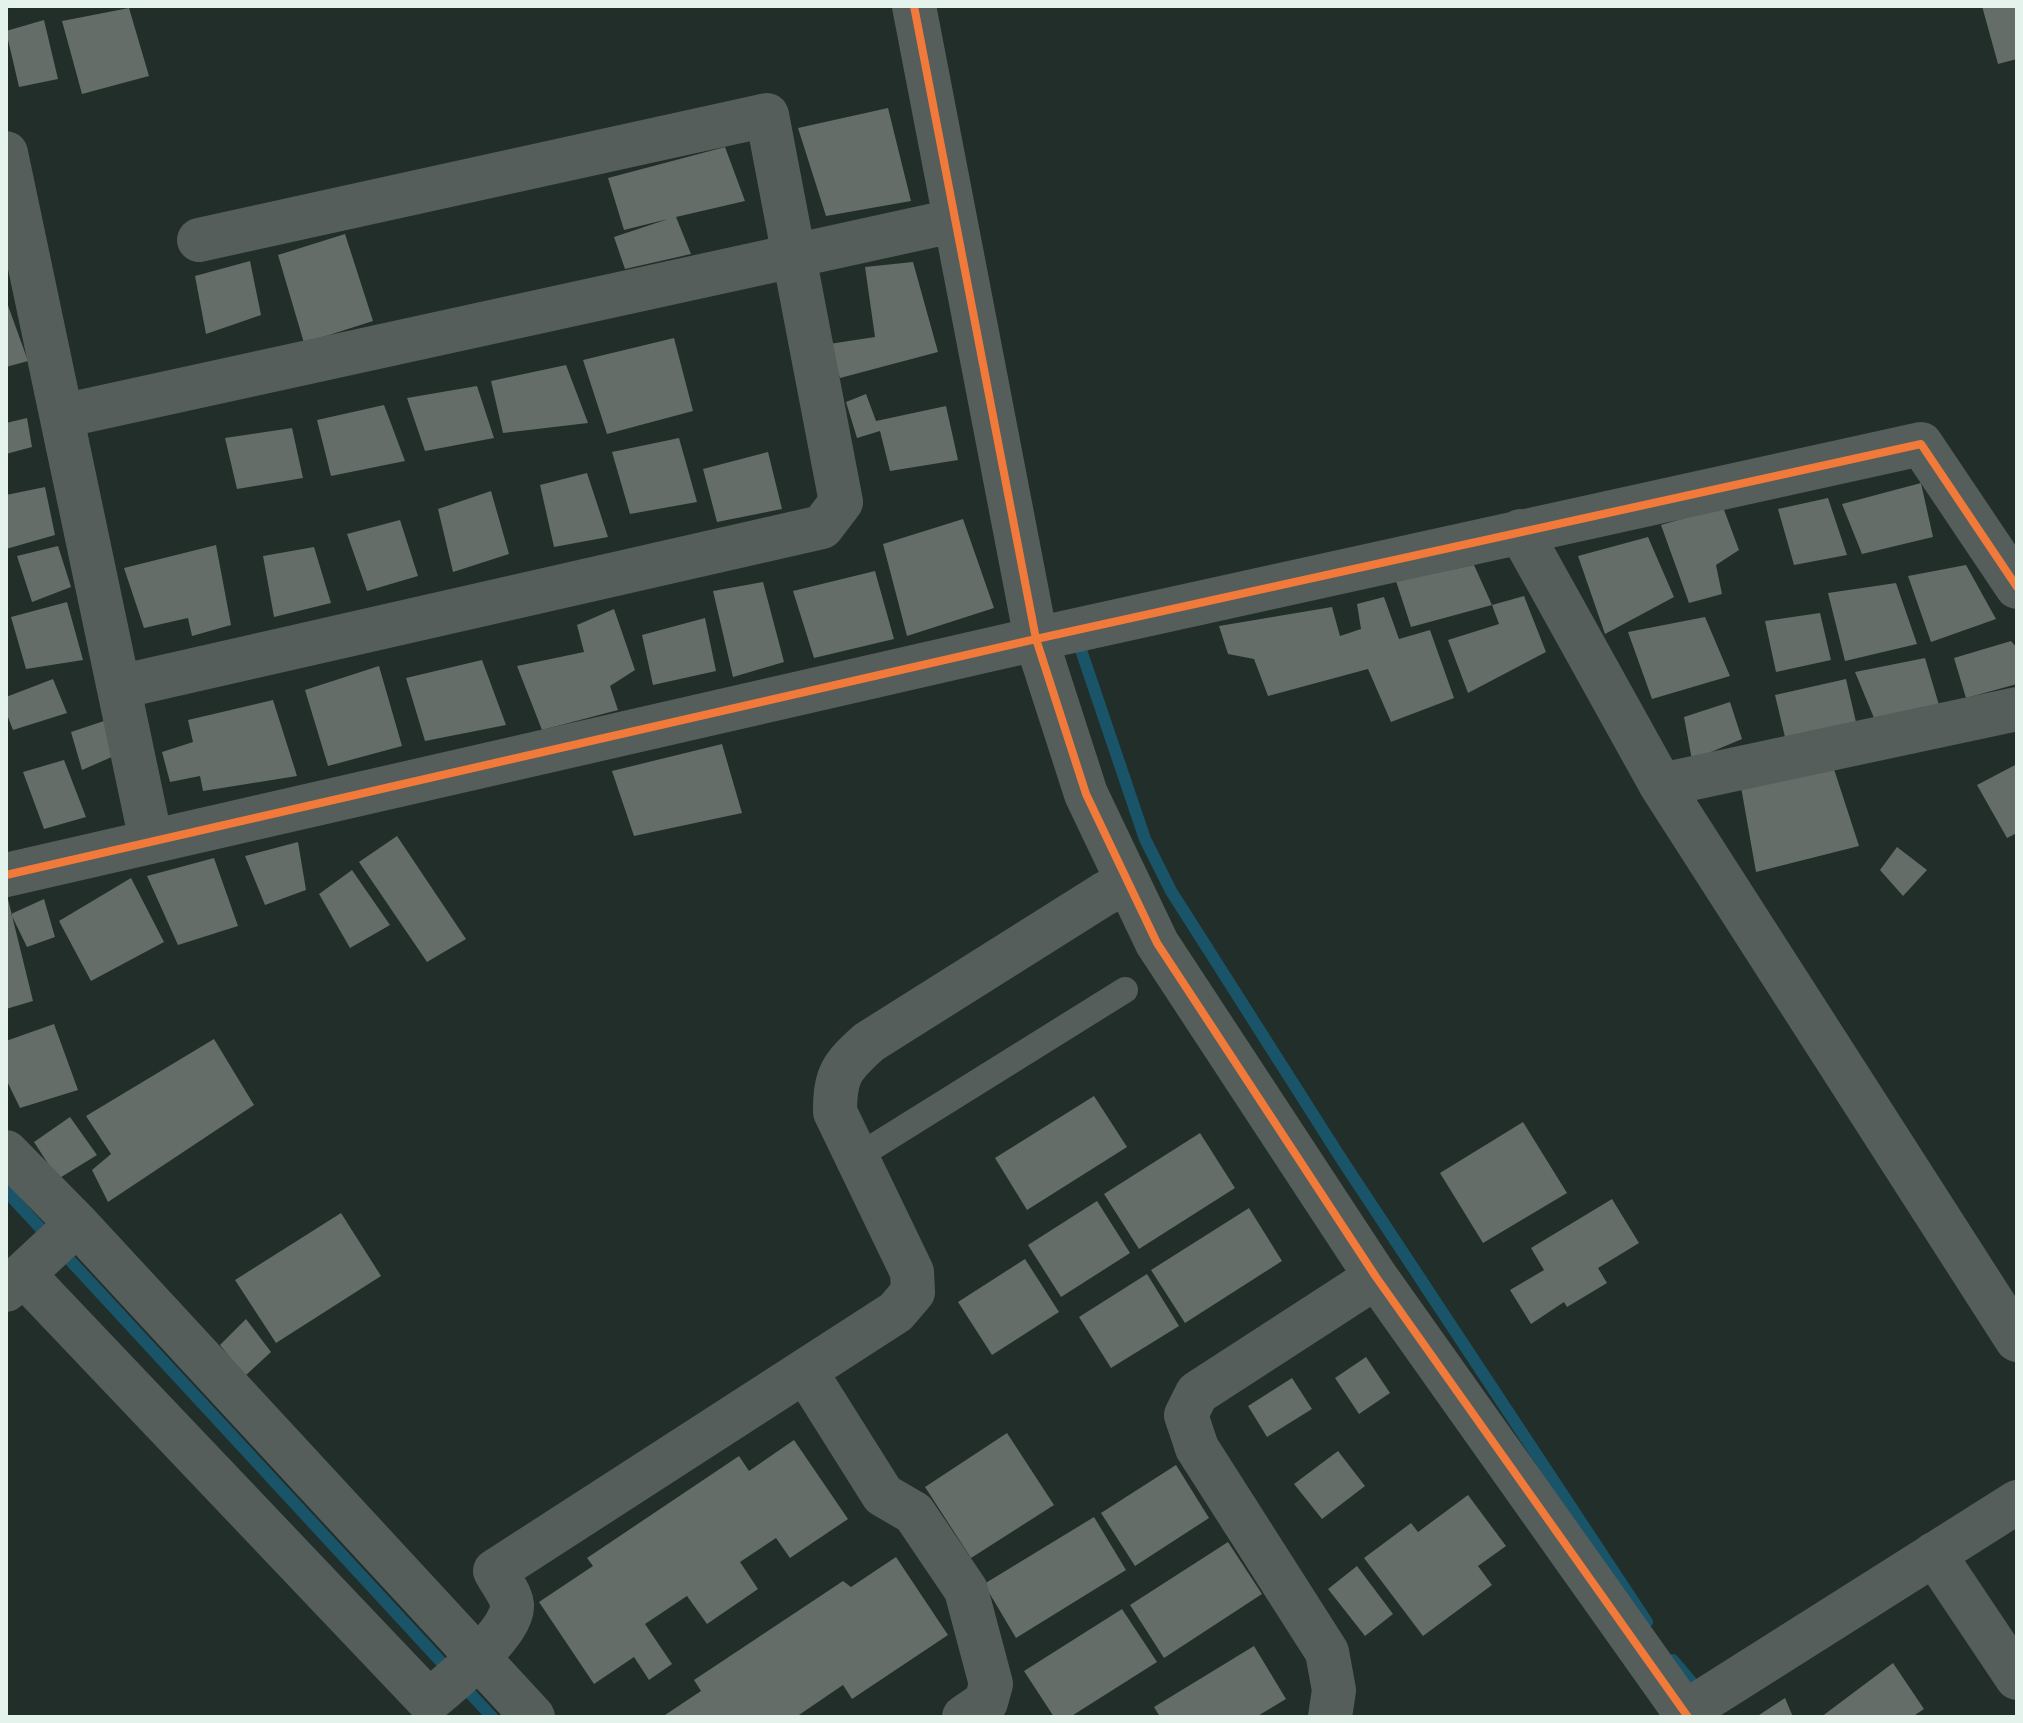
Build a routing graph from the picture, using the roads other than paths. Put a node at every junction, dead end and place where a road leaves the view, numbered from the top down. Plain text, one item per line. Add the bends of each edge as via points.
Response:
1 (914, 6) edge
2 (6, 153) edge
3 (953, 221) junction
4 (199, 240) dead end
5 (16, 252) edge
6 (795, 256) junction
7 (62, 416) junction
8 (1520, 531) junction
9 (2017, 587) edge
10 (1036, 639) junction
11 (119, 687) junction
12 (2017, 709) edge
13 (1661, 785) junction
14 (151, 841) junction
15 (6, 875) edge
16 (1128, 882) junction
17 (1125, 990) dead end
18 (6, 1152) edge
19 (857, 1157) junction
20 (77, 1224) junction
21 (1376, 1277) junction
22 (15, 1282) edge
23 (2017, 1340) edge
24 (805, 1371) junction
25 (2017, 1502) edge
26 (1934, 1554) junction
27 (479, 1657) junction
28 (2017, 1678) edge
29 (437, 1709) edge
30 (1686, 1715) edge
31 (533, 1717) edge
32 (964, 1717) edge
33 (1330, 1717) edge

1 - 3 street
2 - 5 street
3 - 6 street
3 - 10 street
4 - 6 street via 767,115
5 - 7 street
6 - 7 street
6 - 11 street via 841,502 822,527
7 - 11 street
8 - 9 street via 1921,444
8 - 10 street
8 - 13 street
10 - 14 street
10 - 16 street via 1086,794
11 - 14 street
12 - 13 street
13 - 23 street
14 - 15 street
16 - 19 street via 882,1034 846,1063 835,1084 835,1112
16 - 21 street via 1157,943
17 - 19 lane
18 - 20 street
19 - 24 street via 912,1272 913,1292 896,1312
20 - 22 street
20 - 27 street
21 - 30 street
21 - 33 street via 1197,1393 1186,1415 1197,1448 1327,1652 1334,1690
22 - 29 street
24 - 27 street via 495,1571 512,1603 511,1615
24 - 32 street via 883,1495 914,1513 966,1590 991,1684 986,1702
25 - 26 street
26 - 28 street
26 - 30 street
27 - 29 street
27 - 31 street

